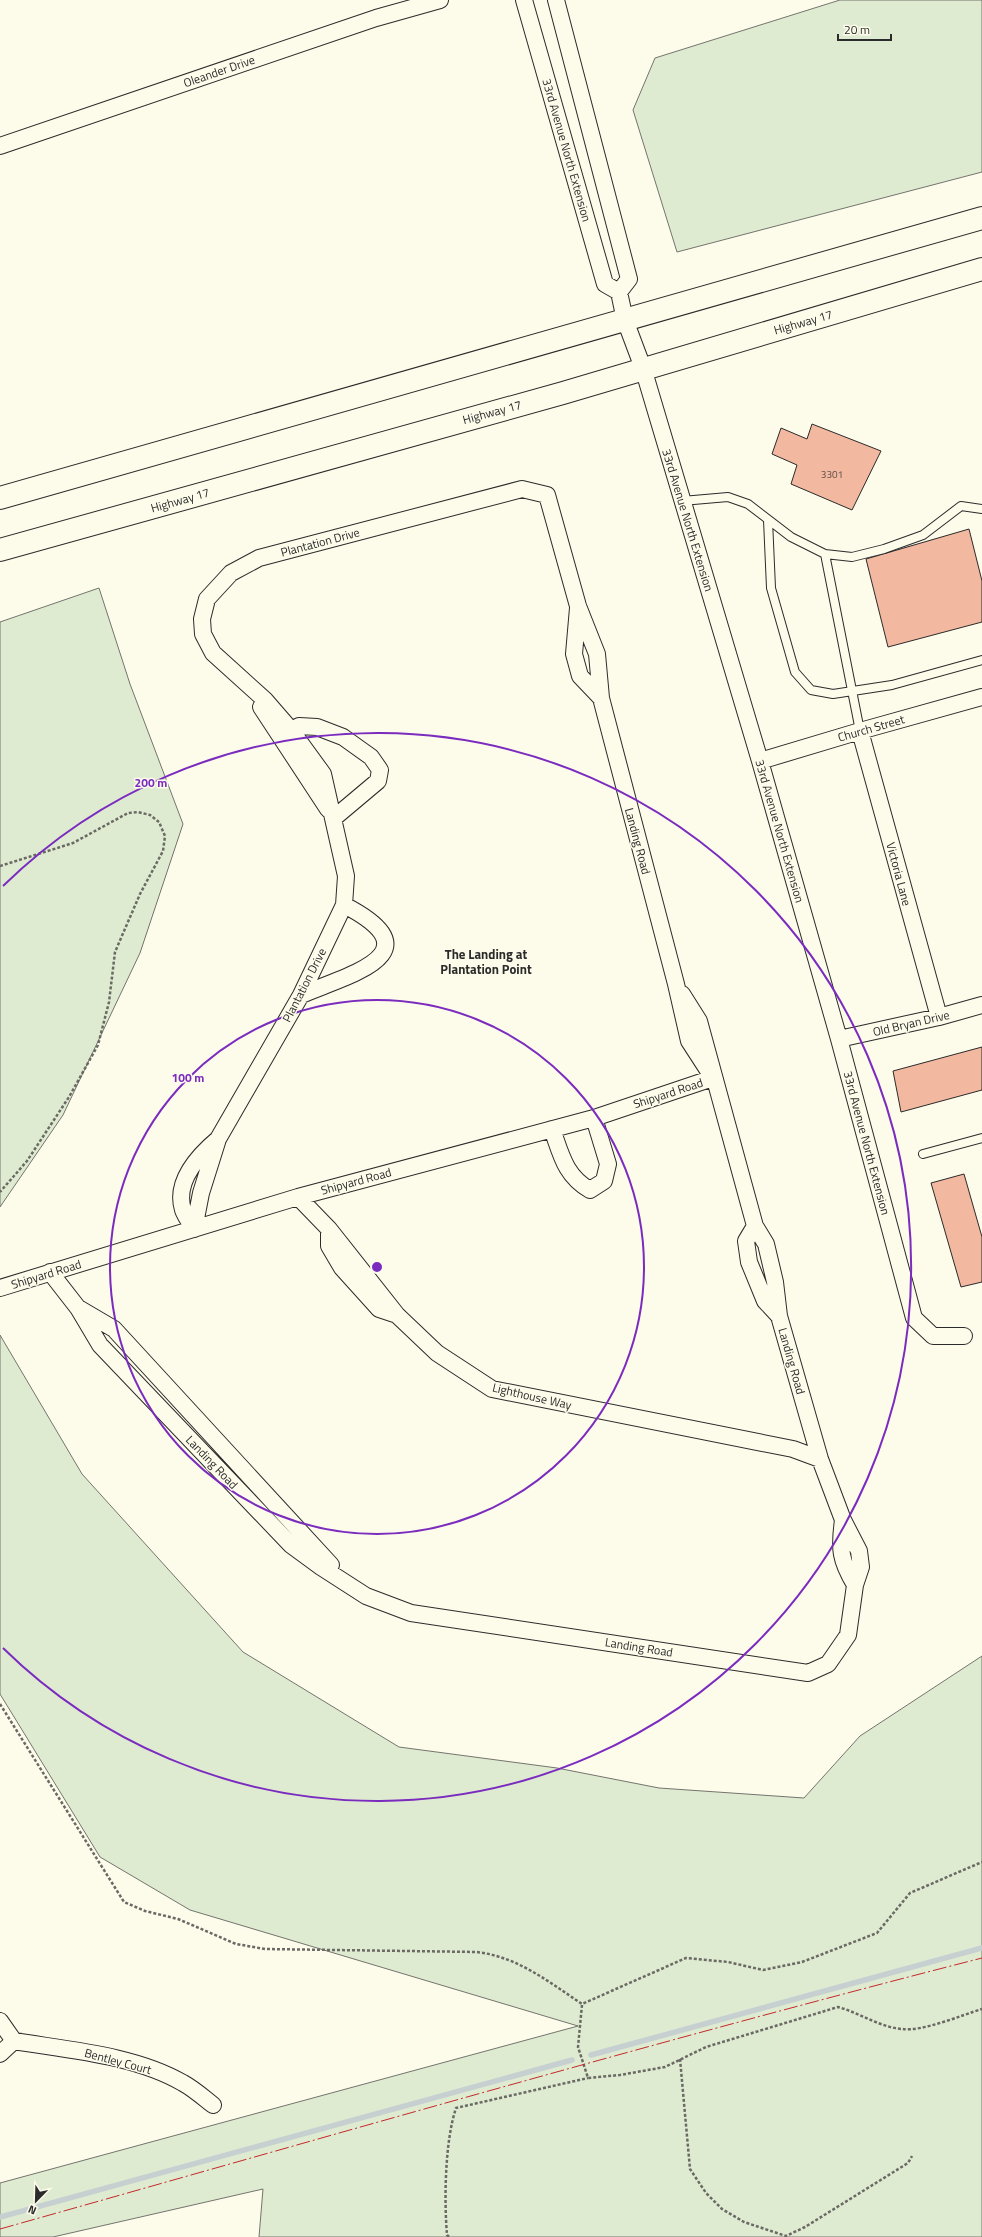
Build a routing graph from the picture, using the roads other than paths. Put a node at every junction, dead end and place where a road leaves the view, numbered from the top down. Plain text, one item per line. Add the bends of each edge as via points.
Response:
1 (440, 0) edge
2 (524, 0) edge
3 (556, 0) edge
4 (0, 146) edge
5 (982, 218) edge
6 (982, 269) edge
7 (619, 292) junction
8 (625, 320) junction
9 (643, 368) junction
10 (547, 495) joint
11 (0, 498) edge
12 (682, 501) junction
13 (982, 508) edge
14 (768, 520) junction
15 (0, 550) edge
16 (825, 554) junction
17 (578, 606) junction
18 (982, 660) edge
19 (852, 692) junction
20 (982, 697) edge
21 (601, 698) junction
22 (860, 730) junction
23 (286, 733) junction
24 (760, 761) junction
25 (334, 818) junction
26 (344, 905) junction
27 (301, 995) junction
28 (982, 1005) edge
29 (939, 1017) junction
30 (839, 1039) junction
31 (713, 1078) junction
32 (594, 1118) junction
33 (552, 1129) junction
34 (982, 1138) edge
35 (923, 1154) dead end
36 (298, 1197) junction
37 (194, 1229) junction
38 (50, 1272) junction
39 (0, 1288) edge
40 (78, 1308) junction
41 (964, 1336) dead end
42 (197, 1420) junction
43 (183, 1432) junction
44 (820, 1459) junction
45 (366, 1596) junction
46 (0, 2021) edge
47 (14, 2041) junction
48 (0, 2054) edge
49 (213, 2105) dead end

1 - 4 street, Oleander Drive via 376,18
2 - 7 street, 33rd Avenue North Extension via 605,284
3 - 7 street via 629,279
5 - 8 highway
6 - 9 highway, Highway 17
7 - 8 street, 33rd Avenue North Extension
8 - 9 street, 33rd Avenue North Extension
8 - 11 highway
9 - 12 street, 33rd Avenue North Extension
9 - 15 highway, Highway 17 via 556,395
10 - 17 street, Landing Road
10 - 23 street, Plantation Drive via 522,489 259,558 231,573 207,599 202,618 203,634 213,652 248,684
12 - 14 lane via 728,497 748,504
12 - 24 street, 33rd Avenue North Extension
13 - 16 lane via 961,506 923,535 884,549 852,557
14 - 16 lane via 790,537
14 - 19 lane via 771,588 795,672 811,690 834,694
16 - 19 lane
17 - 21 street, Landing Road via 597,654
17 - 21 street, Landing Road via 574,654 580,676
18 - 19 lane
19 - 22 lane
20 - 22 street, Church Street
21 - 31 street, Landing Road via 676,984 699,1021 709,1053
22 - 24 street, Church Street
22 - 29 street, Victoria Lane
23 - 25 street, Plantation Drive via 323,774
23 - 25 street via 299,726 317,727 343,737 371,757 380,770 378,781
24 - 30 street, 33rd Avenue North Extension
25 - 26 street, Plantation Drive via 346,876
26 - 27 street, Plantation Drive
26 - 27 street via 363,915 380,930 385,939 384,953 371,966
27 - 37 street, Plantation Drive via 218,1139 201,1193
28 - 29 street, Old Bryan Drive
29 - 30 street, Old Bryan Drive
30 - 41 street, 33rd Avenue North Extension via 914,1318 933,1336
31 - 32 street, Shipyard Road
31 - 44 street, Landing Road via 754,1226 766,1244 775,1282 779,1316
32 - 33 street, Shipyard Road
32 - 33 street via 608,1164 604,1181 590,1190 577,1183 567,1170
33 - 36 street, Shipyard Road
34 - 35 lane
36 - 37 street, Shipyard Road
36 - 44 street, Lighthouse Way via 329,1229 397,1315 437,1353 492,1389 793,1449
37 - 38 street, Shipyard Road
38 - 39 street, Shipyard Road
38 - 40 street, Landing Road
40 - 42 street, Landing Road via 114,1329
40 - 43 street, Landing Road via 100,1345
42 - 43 street
42 - 45 street, Landing Road via 330,1565
43 - 45 street, Landing Road via 291,1545
44 - 45 street, Landing Road via 843,1520 840,1541 844,1566 855,1585 848,1635 828,1664 808,1673 411,1613
46 - 47 street
47 - 48 street
47 - 49 street, Bentley Court via 142,2065 183,2083

